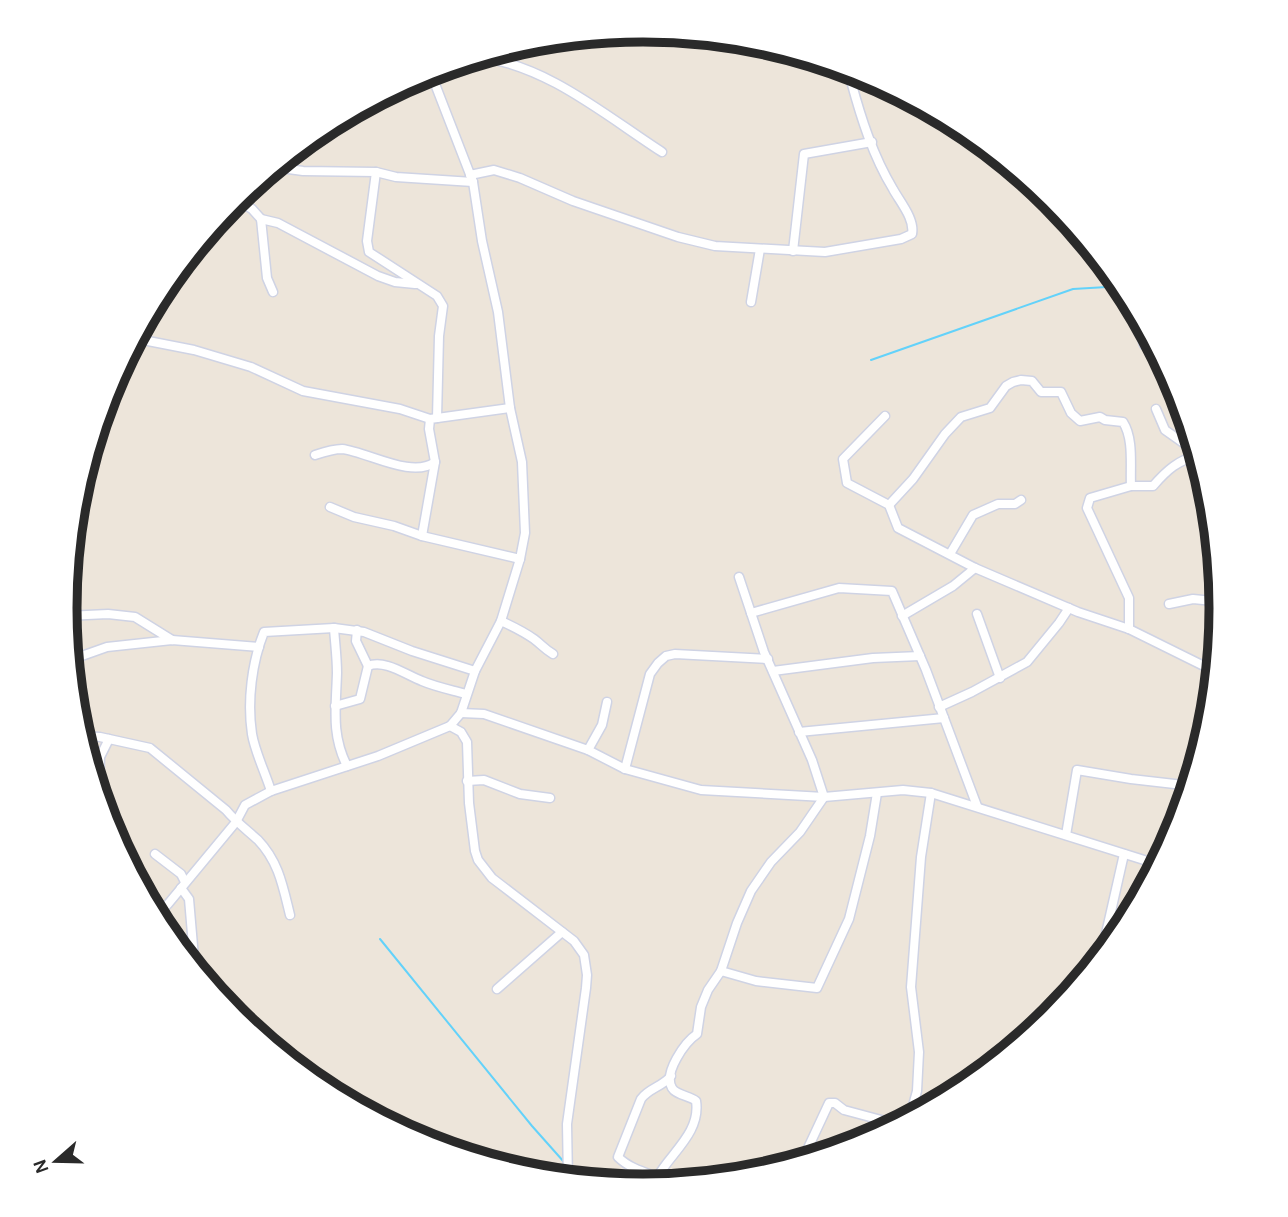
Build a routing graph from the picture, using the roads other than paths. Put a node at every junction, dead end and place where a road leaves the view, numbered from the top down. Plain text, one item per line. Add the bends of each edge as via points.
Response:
1 (498, 61) edge
2 (851, 81) edge
3 (434, 82) edge
4 (872, 142) junction
5 (662, 152) dead end
6 (288, 168) edge
7 (376, 172) junction
8 (471, 178) junction
9 (246, 205) edge
10 (261, 219) junction
11 (760, 249) junction
12 (793, 251) junction
13 (420, 285) junction
14 (273, 292) dead end
15 (751, 302) dead end
16 (148, 341) dead end
17 (510, 408) junction
18 (1156, 409) dead end
19 (885, 415) dead end
20 (433, 418) junction
21 (1186, 445) edge
22 (315, 455) dead end
23 (1190, 457) edge
24 (435, 462) junction
25 (1131, 486) junction
26 (1021, 500) dead end
27 (889, 505) junction
28 (330, 507) dead end
29 (422, 536) junction
30 (950, 554) junction
31 (520, 559) junction
32 (975, 568) junction
33 (739, 577) dead end
34 (1210, 601) edge
35 (1169, 604) dead end
36 (1069, 608) junction
37 (751, 613) junction
38 (77, 614) edge
39 (977, 614) dead end
40 (902, 616) junction
41 (501, 621) junction
42 (334, 628) junction
43 (1129, 629) junction
44 (357, 630) junction
45 (172, 640) junction
46 (259, 647) junction
47 (553, 654) dead end
48 (920, 656) junction
49 (80, 657) edge
50 (768, 659) junction
51 (368, 666) junction
52 (1207, 668) edge
53 (475, 671) junction
54 (773, 671) junction
55 (1000, 678) junction
56 (466, 694) junction
57 (607, 702) dead end
58 (335, 706) junction
59 (939, 707) junction
60 (461, 713) junction
61 (944, 718) junction
62 (450, 726) junction
63 (799, 732) junction
64 (93, 737) edge
65 (109, 739) junction
66 (588, 750) junction
67 (100, 764) edge
68 (347, 766) junction
69 (625, 769) junction
70 (467, 781) junction
71 (1182, 785) edge
72 (271, 791) junction
73 (877, 793) junction
74 (931, 793) junction
75 (824, 797) junction
76 (550, 798) dead end
77 (977, 806) junction
78 (236, 822) junction
79 (1066, 835) junction
80 (155, 854) dead end
81 (1124, 854) junction
82 (1150, 862) edge
83 (183, 885) junction
84 (163, 907) edge
85 (290, 915) dead end
86 (562, 932) junction
87 (1105, 936) edge
88 (193, 951) edge
89 (721, 971) junction
90 (497, 989) dead end
91 (672, 1074) junction
92 (913, 1107) edge
93 (886, 1121) edge
94 (807, 1151) edge
95 (568, 1170) edge
96 (653, 1175) edge
97 (659, 1175) edge

1 - 5 street via 542,76
2 - 4 street
3 - 8 street
4 - 12 street via 804,154
4 - 12 street via 913,225 912,234 825,252
6 - 7 street
7 - 8 street via 396,177
7 - 13 street via 368,249
8 - 11 street via 494,170 678,237 715,246
8 - 17 street via 498,313
9 - 10 street
10 - 13 street via 278,223 378,276
10 - 14 street via 267,278
11 - 12 street
11 - 15 street
13 - 20 street via 438,296 443,306
16 - 20 street via 251,367 303,390
17 - 20 street
17 - 31 street via 524,491
18 - 21 street via 1165,430
19 - 27 street via 843,459 847,483
20 - 24 street via 429,429
22 - 24 street via 338,449 421,468
23 - 25 street via 1153,486
24 - 29 street
25 - 27 street via 1130,441 1123,422 1100,416 1080,421 1060,392 1041,392 1032,381 1021,380 1006,386 990,408 961,417
25 - 43 street via 1090,498 1087,508 1129,598
26 - 30 street via 973,515
27 - 30 street via 898,527
28 - 29 street
29 - 31 street
30 - 32 street
31 - 41 street
32 - 36 street
32 - 40 street
33 - 37 street
34 - 35 street
36 - 43 street
36 - 55 street via 1027,662
37 - 40 street via 839,588 892,591
37 - 50 street
38 - 45 street via 135,617
39 - 55 street
40 - 48 street
41 - 47 street
41 - 53 street
42 - 44 street
42 - 46 street via 264,632
42 - 58 street
43 - 52 street
44 - 51 street via 356,641
44 - 53 street
45 - 46 street
45 - 49 street via 107,647
46 - 72 street via 251,694 252,734
48 - 54 street
48 - 59 street
50 - 54 street
50 - 69 street via 666,656 650,674
51 - 56 street via 396,668
51 - 58 street via 360,699
53 - 56 street
54 - 63 street
55 - 59 street
56 - 60 street
57 - 66 street via 602,725
58 - 68 street via 338,747
59 - 61 street
60 - 62 street
60 - 66 street via 484,714
61 - 63 street
61 - 77 street
62 - 68 street
62 - 70 street via 467,742
63 - 75 street
64 - 65 street
65 - 67 street
65 - 78 street via 150,748
66 - 69 street
68 - 72 street
69 - 75 street via 701,790
70 - 76 street via 484,780 520,794
70 - 86 street via 478,860 492,878
71 - 79 street via 1077,770
72 - 78 street via 245,806
73 - 74 street
73 - 75 street
73 - 89 street via 849,919 817,988 756,981
74 - 77 street
74 - 92 street via 911,987 919,1052
75 - 89 street via 751,891
77 - 79 street
78 - 83 street
78 - 85 street via 258,841 278,869
79 - 81 street
80 - 83 street via 181,874
81 - 82 street
81 - 87 street
83 - 84 street
83 - 88 street via 189,899
86 - 90 street
86 - 95 street via 584,955 587,975 567,1124
89 - 91 street via 701,1007 697,1034 684,1045
91 - 96 street via 641,1099 618,1157 629,1168
91 - 97 street via 673,1090 694,1099 697,1113 678,1152
93 - 94 street via 829,1103

